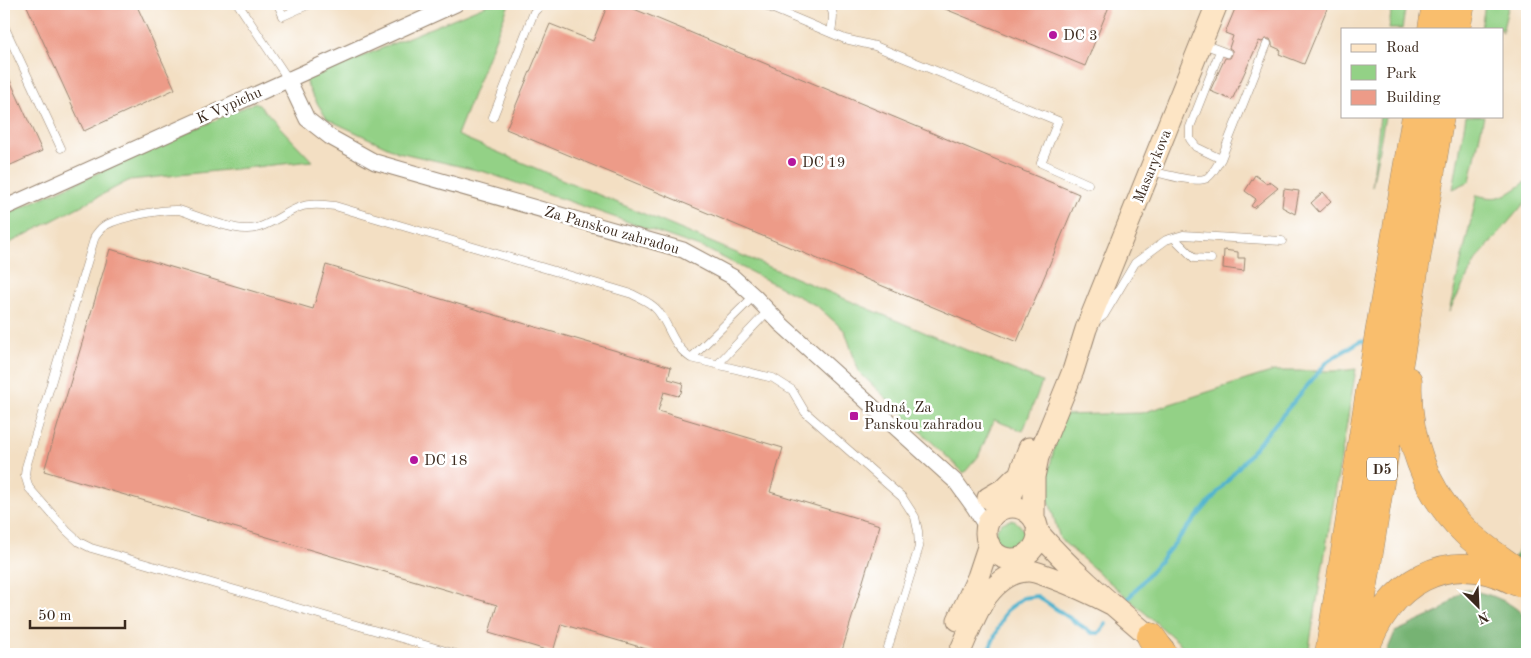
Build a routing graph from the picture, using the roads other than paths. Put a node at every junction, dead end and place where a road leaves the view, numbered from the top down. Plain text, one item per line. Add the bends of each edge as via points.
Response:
1 (238, 4) edge
2 (278, 4) edge
3 (310, 4) edge
4 (456, 4) edge
5 (542, 4) edge
6 (766, 4) edge
7 (826, 4) edge
8 (1217, 4) edge
9 (1436, 4) edge
10 (1461, 4) edge
11 (4, 26) edge
12 (1432, 28) edge
13 (1456, 28) edge
14 (831, 33) junction
15 (1268, 44) dead end
16 (1216, 49) junction
17 (288, 79) junction
18 (493, 117) dead end
19 (1426, 128) edge
20 (61, 148) dead end
21 (1221, 159) junction
22 (1150, 171) junction
23 (1088, 184) dead end
24 (4, 208) edge
25 (1407, 215) dead end
26 (1413, 226) dead end
27 (1174, 238) junction
28 (1282, 241) dead end
29 (1212, 259) dead end
30 (1403, 285) junction
31 (754, 296) junction
32 (768, 310) junction
33 (1086, 329) junction
34 (691, 358) junction
35 (718, 364) junction
36 (1386, 366) junction
37 (956, 482) junction
38 (1000, 504) junction
39 (1036, 525) junction
40 (988, 536) junction
41 (1018, 556) junction
42 (1527, 578) edge
43 (1080, 588) junction
44 (1527, 589) edge
45 (1113, 605) junction
46 (1157, 646) edge
47 (456, 654) edge
48 (886, 654) edge
49 (945, 654) edge
50 (951, 654) edge
51 (959, 654) edge
52 (1171, 654) edge
53 (1329, 654) edge
54 (1353, 654) edge
55 (1363, 654) edge

1 - 17 lane
2 - 3 lane via 284,16
4 - 17 street, K Vypichu
5 - 18 lane via 534,12
6 - 14 lane
7 - 14 lane via 833,15
8 - 16 main road, Masarykova
9 - 12 highway
10 - 13 highway
11 - 20 lane
14 - 23 lane via 875,46 1058,121 1041,163
15 - 21 lane
16 - 21 lane via 1190,127 1190,139 1196,147
16 - 22 main road, Masarykova
17 - 24 street, K Vypichu
17 - 31 street, Za Panskou zahradou via 307,119 330,137 375,162 683,250 733,277
19 - 25 lane
19 - 26 lane
19 - 30 highway, D5
19 - 36 highway, D5
21 - 22 lane via 1213,172 1197,180
22 - 33 main road, Masarykova
27 - 28 lane via 1183,235
27 - 29 lane via 1194,258
27 - 33 lane via 1166,240 1135,263 1104,315
30 - 36 highway, D5
30 - 42 highway via 1407,392 1412,435 1420,464 1454,520 1477,542
31 - 32 street, Za Panskou zahradou
31 - 34 lane
32 - 35 lane
32 - 37 street, Za Panskou zahradou
33 - 38 main road, Masarykova via 1066,364 1020,472 1004,488
33 - 39 main road, Masarykova via 1073,371 1038,457 1034,477
34 - 35 lane
34 - 47 lane via 681,351 658,311 632,294 335,206 314,204 300,207 247,230 170,209 112,222 99,230 26,468 29,488 67,531 91,548
35 - 48 lane via 773,378 792,390 805,412 902,497 915,517 919,547
36 - 53 highway, D5
36 - 54 highway, D5
37 - 38 street, Za Panskou zahradou
37 - 40 street, Za Panskou zahradou via 974,506
38 - 39 main road via 1028,512
38 - 40 main road
39 - 41 main road via 1034,546
39 - 45 main road via 1054,550
40 - 41 main road via 997,554
40 - 49 main road via 978,577
41 - 43 main road via 1056,569
41 - 50 main road via 990,578 979,593
43 - 45 main road
43 - 51 main road via 1030,571 1006,578 983,601
44 - 55 highway via 1499,574 1473,568 1447,569 1426,576 1390,603 1374,626
45 - 46 main road
46 - 52 main road

